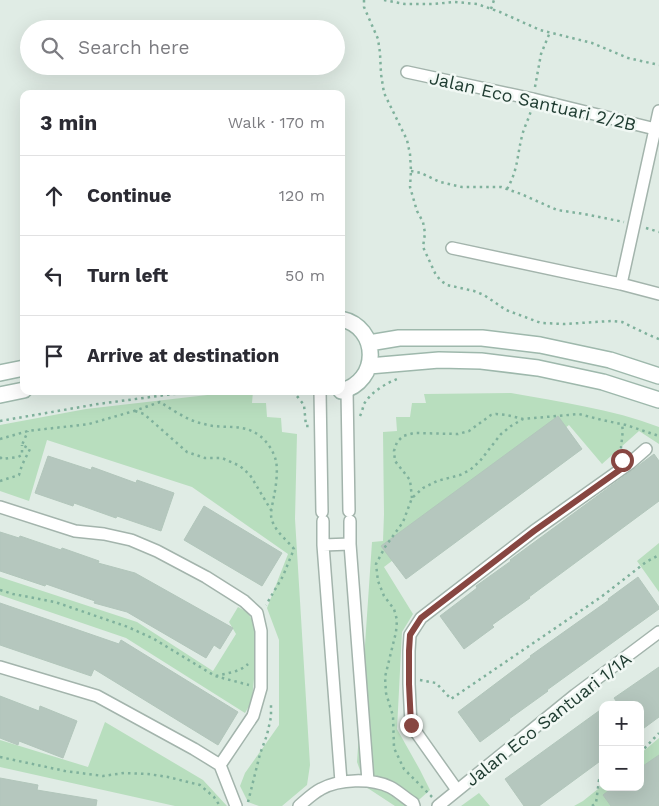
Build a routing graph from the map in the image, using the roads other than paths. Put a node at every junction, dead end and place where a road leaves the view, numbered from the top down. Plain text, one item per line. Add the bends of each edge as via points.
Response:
1 (407, 72) dead end
2 (659, 111) edge
3 (657, 130) edge
4 (452, 248) dead end
5 (620, 284) junction
6 (659, 294) edge
7 (345, 320) edge
8 (369, 343) junction
9 (369, 366) junction
10 (20, 369) edge
11 (0, 373) edge
12 (659, 376) edge
13 (345, 390) edge
14 (20, 391) edge
15 (0, 395) edge
16 (320, 395) edge
17 (343, 395) edge
18 (659, 400) edge
19 (646, 449) dead end
20 (0, 507) edge
21 (350, 544) junction
22 (323, 545) junction
23 (659, 632) edge
24 (0, 667) edge
25 (220, 765) junction
26 (368, 781) junction
27 (341, 782) junction
28 (457, 790) junction
29 (236, 806) edge
30 (299, 806) edge
31 (414, 806) edge
32 (439, 806) edge

1 - 3 street, Jalan Eco Santuari 2/2B
2 - 3 street
3 - 5 street
4 - 5 street
5 - 6 street
7 - 8 street via 364,332
8 - 9 street
8 - 12 street via 400,338 482,338 540,345 610,360
9 - 13 street via 356,384
9 - 18 street via 439,360 481,361 538,368 603,382
10 - 11 street
14 - 15 street
16 - 22 street
17 - 21 street via 347,425
19 - 28 street via 421,618 410,635 411,725
20 - 25 street via 75,531 131,540 206,577 257,613 261,631 261,688 253,716
21 - 22 street
21 - 26 street
22 - 27 street
23 - 28 street, Jalan Eco Santuari 1/1A
24 - 25 street via 97,696
25 - 29 street
26 - 27 street
26 - 31 street via 389,787
27 - 30 street via 320,789
28 - 32 street, Jalan Eco Santuari 1/1A

